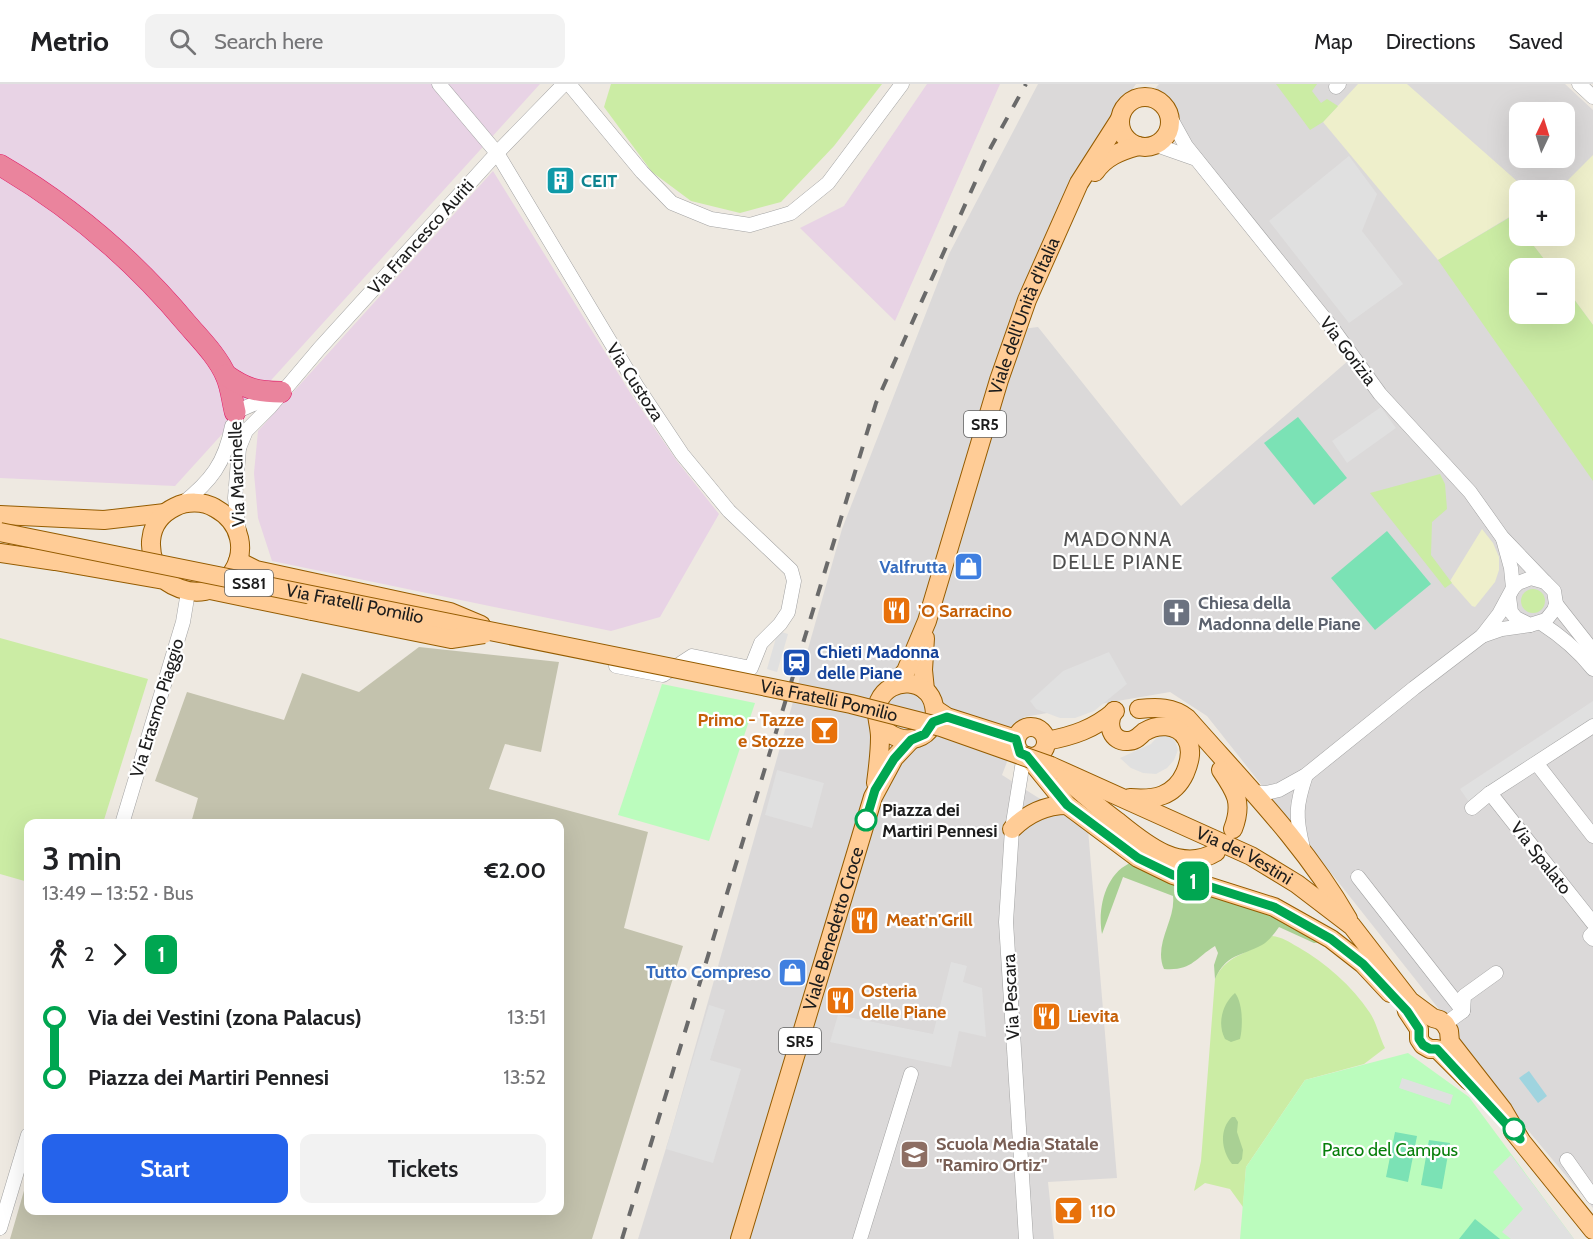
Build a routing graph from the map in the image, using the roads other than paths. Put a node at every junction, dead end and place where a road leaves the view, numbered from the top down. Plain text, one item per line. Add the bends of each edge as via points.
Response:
1 (439, 84) edge
2 (564, 84) edge
3 (569, 84) edge
4 (902, 84) edge
5 (1148, 84) edge
6 (1160, 84) edge
7 (1579, 84) edge
8 (1593, 97) edge
9 (1133, 100) junction
10 (1167, 111) junction
11 (1120, 119) junction
12 (1147, 146) junction
13 (497, 153) junction
14 (1198, 160) junction
15 (0, 165) edge
16 (1064, 219) junction
17 (226, 375) junction
18 (281, 392) junction
19 (235, 412) junction
20 (239, 447) junction
21 (182, 504) junction
22 (165, 513) junction
23 (0, 515) edge
24 (0, 532) edge
25 (1503, 537) junction
26 (239, 538) junction
27 (0, 553) edge
28 (238, 561) junction
29 (164, 580) junction
30 (1545, 582) junction
31 (215, 588) junction
32 (188, 592) junction
33 (1511, 592) junction
34 (1556, 604) junction
35 (927, 621) junction
36 (1535, 624) junction
37 (499, 633) junction
38 (1482, 636) junction
39 (1593, 651) edge
40 (751, 668) joint
41 (1593, 669) edge
42 (894, 685) junction
43 (926, 690) junction
44 (1139, 709) junction
45 (1114, 711) junction
46 (939, 716) junction
47 (880, 724) junction
48 (1192, 724) junction
49 (1593, 726) edge
50 (1142, 733) junction
51 (1074, 735) junction
52 (1116, 737) junction
53 (911, 740) junction
54 (1046, 741) junction
55 (1022, 750) junction
56 (1537, 764) junction
57 (1052, 766) junction
58 (1306, 775) junction
59 (875, 790) junction
60 (1254, 792) junction
61 (1490, 794) junction
62 (1120, 796) junction
63 (1067, 805) junction
64 (1472, 808) dead end
65 (124, 819) edge
66 (1012, 829) junction
67 (1233, 829) dead end
68 (1593, 836) edge
69 (1216, 852) dead end
70 (1304, 853) junction
71 (1358, 878) dead end
72 (1593, 923) edge
73 (1352, 926) junction
74 (1593, 933) edge
75 (1593, 939) edge
76 (1496, 973) dead end
77 (1402, 991) junction
78 (1407, 1011) junction
79 (1463, 1011) junction
80 (1437, 1032) junction
81 (911, 1074) dead end
82 (24, 1148) edge
83 (1566, 1160) dead end
84 (1593, 1196) edge
85 (1576, 1209) junction
86 (0, 1228) edge
87 (1593, 1230) edge
88 (740, 1239) edge
89 (860, 1239) edge
90 (1026, 1239) edge

1 - 13 street, Via Custoza
2 - 13 street, Via Francesco Auriti
3 - 4 street via 672,203 711,219 750,225 791,213 828,183
5 - 9 main road, SR5
6 - 10 main road
7 - 8 street
9 - 10 main road via 1158,100
9 - 11 main road, SR5
10 - 12 main road via 1168,134
10 - 14 street, Via Gorizia
11 - 12 main road via 1126,139
11 - 16 main road, Viale dell'Unità d'Italia / SR5 via 1079,183
12 - 14 street
12 - 16 main road, Viale dell'Unità d'Italia / SR5 via 1115,154 1099,166
13 - 18 street, Via Francesco Auriti
13 - 40 street, Via Custoza via 682,454 729,511 791,570 794,581 788,612 761,643
14 - 25 street, Via Gorizia via 1380,394 1470,492
15 - 17 highway via 54,198 123,255 164,296
16 - 35 main road, Viale dell'Unità d'Italia / SR5 via 1021,316
17 - 18 highway via 249,389
17 - 19 highway
18 - 19 street, Via Francesco Auriti
18 - 20 street, Via Francesco Auriti via 246,431
19 - 20 street, Via Marcinelle
19 - 21 street, Via Marcinelle via 220,466
20 - 26 street, Via Marcinelle via 235,498
21 - 22 main road
21 - 26 main road via 197,502 224,513
22 - 23 main road via 104,520
22 - 29 main road via 150,539 152,561
24 - 37 main road, Via Fratelli Pomilio / SS81, bridge
25 - 30 street, Via Gorizia
25 - 33 street, Via Gorizia
26 - 28 main road
27 - 29 main road
28 - 31 main road
28 - 37 main road, bridge via 255,570 450,612
29 - 32 main road
30 - 33 street via 1524,579
30 - 34 street via 1554,591
31 - 32 main road
31 - 37 main road, bridge via 451,639
31 - 40 street, Via Fratelli Pomilio via 663,675 692,656
32 - 65 street, Via Erasmo Piaggio via 183,622
33 - 36 street via 1511,612 1516,618
33 - 38 street
34 - 36 street via 1551,616
34 - 39 street
35 - 42 main road, Viale dell'Unità d'Italia / SR5 via 906,670
35 - 43 main road, Viale dell'Unità d'Italia / SR5 via 923,662
36 - 38 street
36 - 41 street via 1561,635
37 - 57 main road, Via Fratelli Pomilio / SS81, bridge via 851,704 941,727
38 - 58 street
42 - 43 main road via 910,683
42 - 47 main road, SR5 via 878,705
43 - 46 main road, SR5
44 - 45 main road via 1125,705
44 - 48 main road via 1173,710
44 - 50 main road via 1145,718
45 - 51 main road via 1096,726
45 - 52 main road via 1109,722
46 - 53 main road, SR5 via 925,734
46 - 55 main road
47 - 53 main road via 893,737
47 - 59 main road, SR5
48 - 60 main road
48 - 67 main road via 1235,790 1238,811
49 - 56 street
50 - 52 main road via 1127,741
50 - 62 main road via 1159,726 1183,733 1191,750 1187,770 1177,786 1162,797
51 - 52 main road
51 - 54 main road
53 - 59 main road, SR5
54 - 55 main road via 1041,754
54 - 55 main road via 1042,731 1034,726 1024,728 1020,731
55 - 63 main road
55 - 66 street, Via Pescara
56 - 61 street
56 - 68 street
57 - 62 main road, Via dei Vestini / SS81
57 - 69 main road via 1147,846 1184,859 1207,858
58 - 60 street via 1279,790
58 - 70 street via 1296,823
59 - 88 main road, Viale Benedetto Croce / SR5
60 - 70 main road
61 - 64 street
61 - 72 street, Via Spalato
62 - 73 main road, Via dei Vestini / SS81 via 1251,856 1297,884
63 - 66 main road via 1036,811
63 - 78 main road via 1138,858 1173,875 1274,907 1331,939 1363,964
66 - 90 street, Via Pescara via 1006,922
70 - 73 main road via 1328,884
71 - 79 street
73 - 77 main road, Via dei Vestini / SS81
74 - 75 street
76 - 79 street via 1464,996
77 - 78 main road, Via dei Vestini
77 - 80 main road, Via dei Vestini / SS81
78 - 80 main road, Via dei Vestini
79 - 80 street
80 - 85 main road, Via dei Vestini / SS81 via 1503,1110 1520,1139
81 - 89 street
82 - 86 street
83 - 84 street
84 - 85 street
85 - 87 main road, Via dei Vestini / SS81

